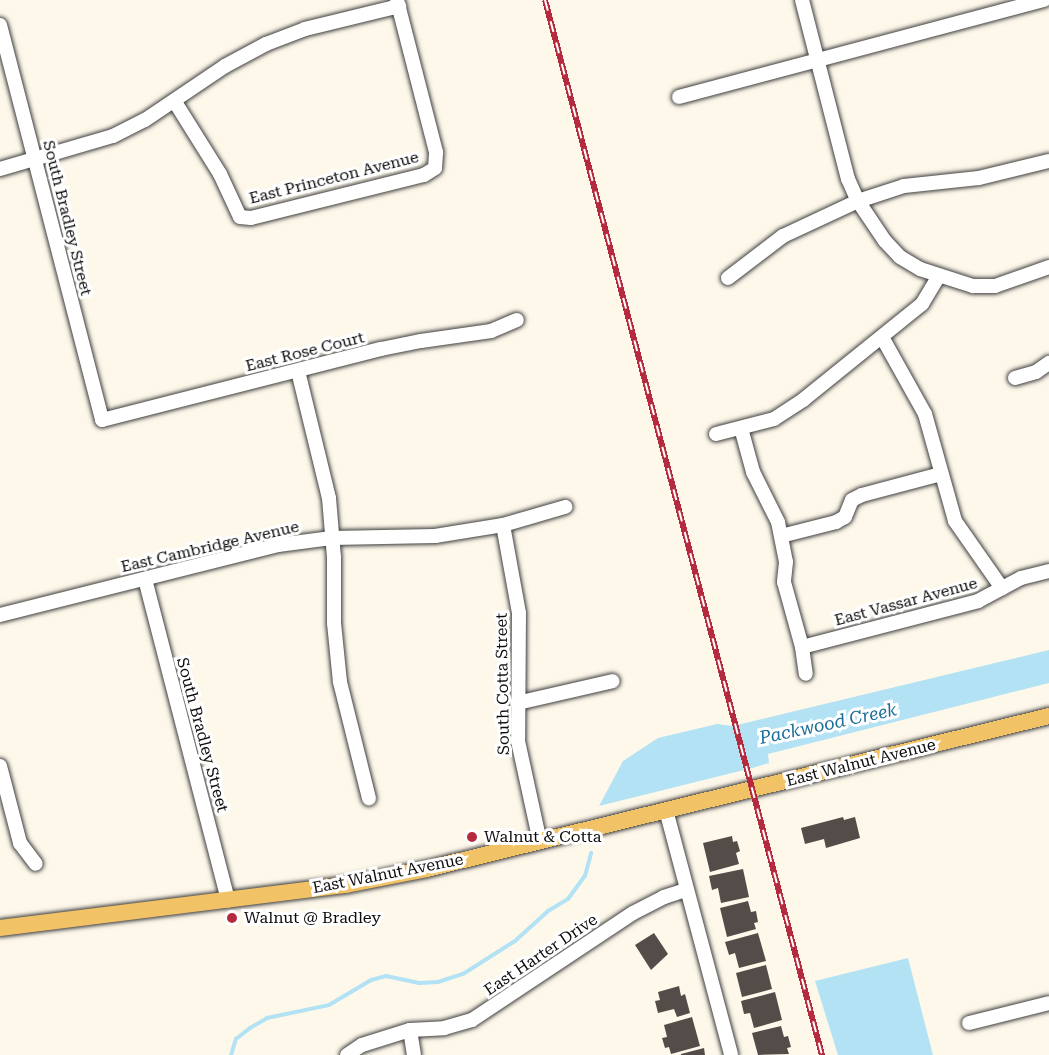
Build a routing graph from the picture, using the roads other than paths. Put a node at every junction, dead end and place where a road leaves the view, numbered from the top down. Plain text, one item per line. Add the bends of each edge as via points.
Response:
1 (802, 0) edge
2 (1044, 0) edge
3 (398, 3) edge
4 (0, 25) edge
5 (817, 60) junction
6 (679, 97) dead end
7 (175, 102) junction
8 (35, 160) junction
9 (1049, 161) edge
10 (0, 169) edge
11 (858, 201) junction
12 (1049, 267) edge
13 (938, 276) junction
14 (728, 278) dead end
15 (517, 320) dead end
16 (882, 337) junction
17 (1048, 367) edge
18 (298, 371) junction
19 (1015, 378) dead end
20 (102, 420) joint
21 (741, 428) junction
22 (717, 434) dead end
23 (941, 474) junction
24 (565, 507) dead end
25 (503, 525) junction
26 (781, 536) junction
27 (333, 538) junction
28 (1049, 571) edge
29 (145, 579) junction
30 (1002, 588) junction
31 (0, 615) edge
32 (802, 647) junction
33 (807, 674) dead end
34 (613, 681) dead end
35 (517, 704) junction
36 (1049, 716) edge
37 (0, 766) edge
38 (369, 798) dead end
39 (5, 806) edge
40 (666, 810) junction
41 (540, 842) junction
42 (36, 864) dead end
43 (686, 890) junction
44 (228, 900) junction
45 (0, 928) edge
46 (1049, 1003) edge
47 (969, 1023) dead end
48 (410, 1030) junction
49 (347, 1055) edge
50 (414, 1055) edge
51 (731, 1055) edge

1 - 5 street
2 - 5 street
3 - 7 street via 266,44 225,66
3 - 7 street, East Princeton Avenue via 436,152 435,168 424,175 240,218 220,174
4 - 8 street, South Bradley Street
5 - 6 street
5 - 11 street via 848,179
7 - 8 street via 113,136
8 - 10 street
8 - 20 street, South Bradley Street
9 - 11 street via 979,178 904,186
11 - 13 street via 900,257
11 - 14 street via 783,236
12 - 13 street via 994,286 973,286
13 - 16 street via 922,304
15 - 18 street, East Rose Court via 491,332 421,341
16 - 21 street via 774,418
16 - 23 street via 924,414
17 - 19 street
18 - 20 street, East Rose Court
18 - 27 street via 323,466
21 - 22 street
21 - 26 street via 753,472
23 - 26 street via 862,495 852,500 845,517 837,522
23 - 30 street via 955,521
24 - 25 street, East Cambridge Avenue
25 - 27 street, East Cambridge Avenue via 435,536
25 - 35 street, South Cotta Street via 519,613
26 - 32 street via 786,562 784,582
27 - 29 street, East Cambridge Avenue via 278,545
27 - 38 street via 334,623 340,682
28 - 30 street, East Vassar Avenue
29 - 31 street, East Cambridge Avenue
29 - 44 street, South Bradley Street
30 - 32 street, East Vassar Avenue via 978,601
32 - 33 street
34 - 35 street
35 - 41 street, South Cotta Street via 523,772
36 - 40 main road, East Walnut Avenue
37 - 39 street
39 - 42 street via 20,843
40 - 41 main road, East Walnut Avenue
40 - 43 street
41 - 44 main road, East Walnut Avenue via 346,885
43 - 48 street, East Harter Drive via 633,913 479,1016 444,1028
43 - 51 street
44 - 45 main road, East Walnut Avenue
46 - 47 street
48 - 49 street, East Harter Drive via 362,1045
48 - 50 street

